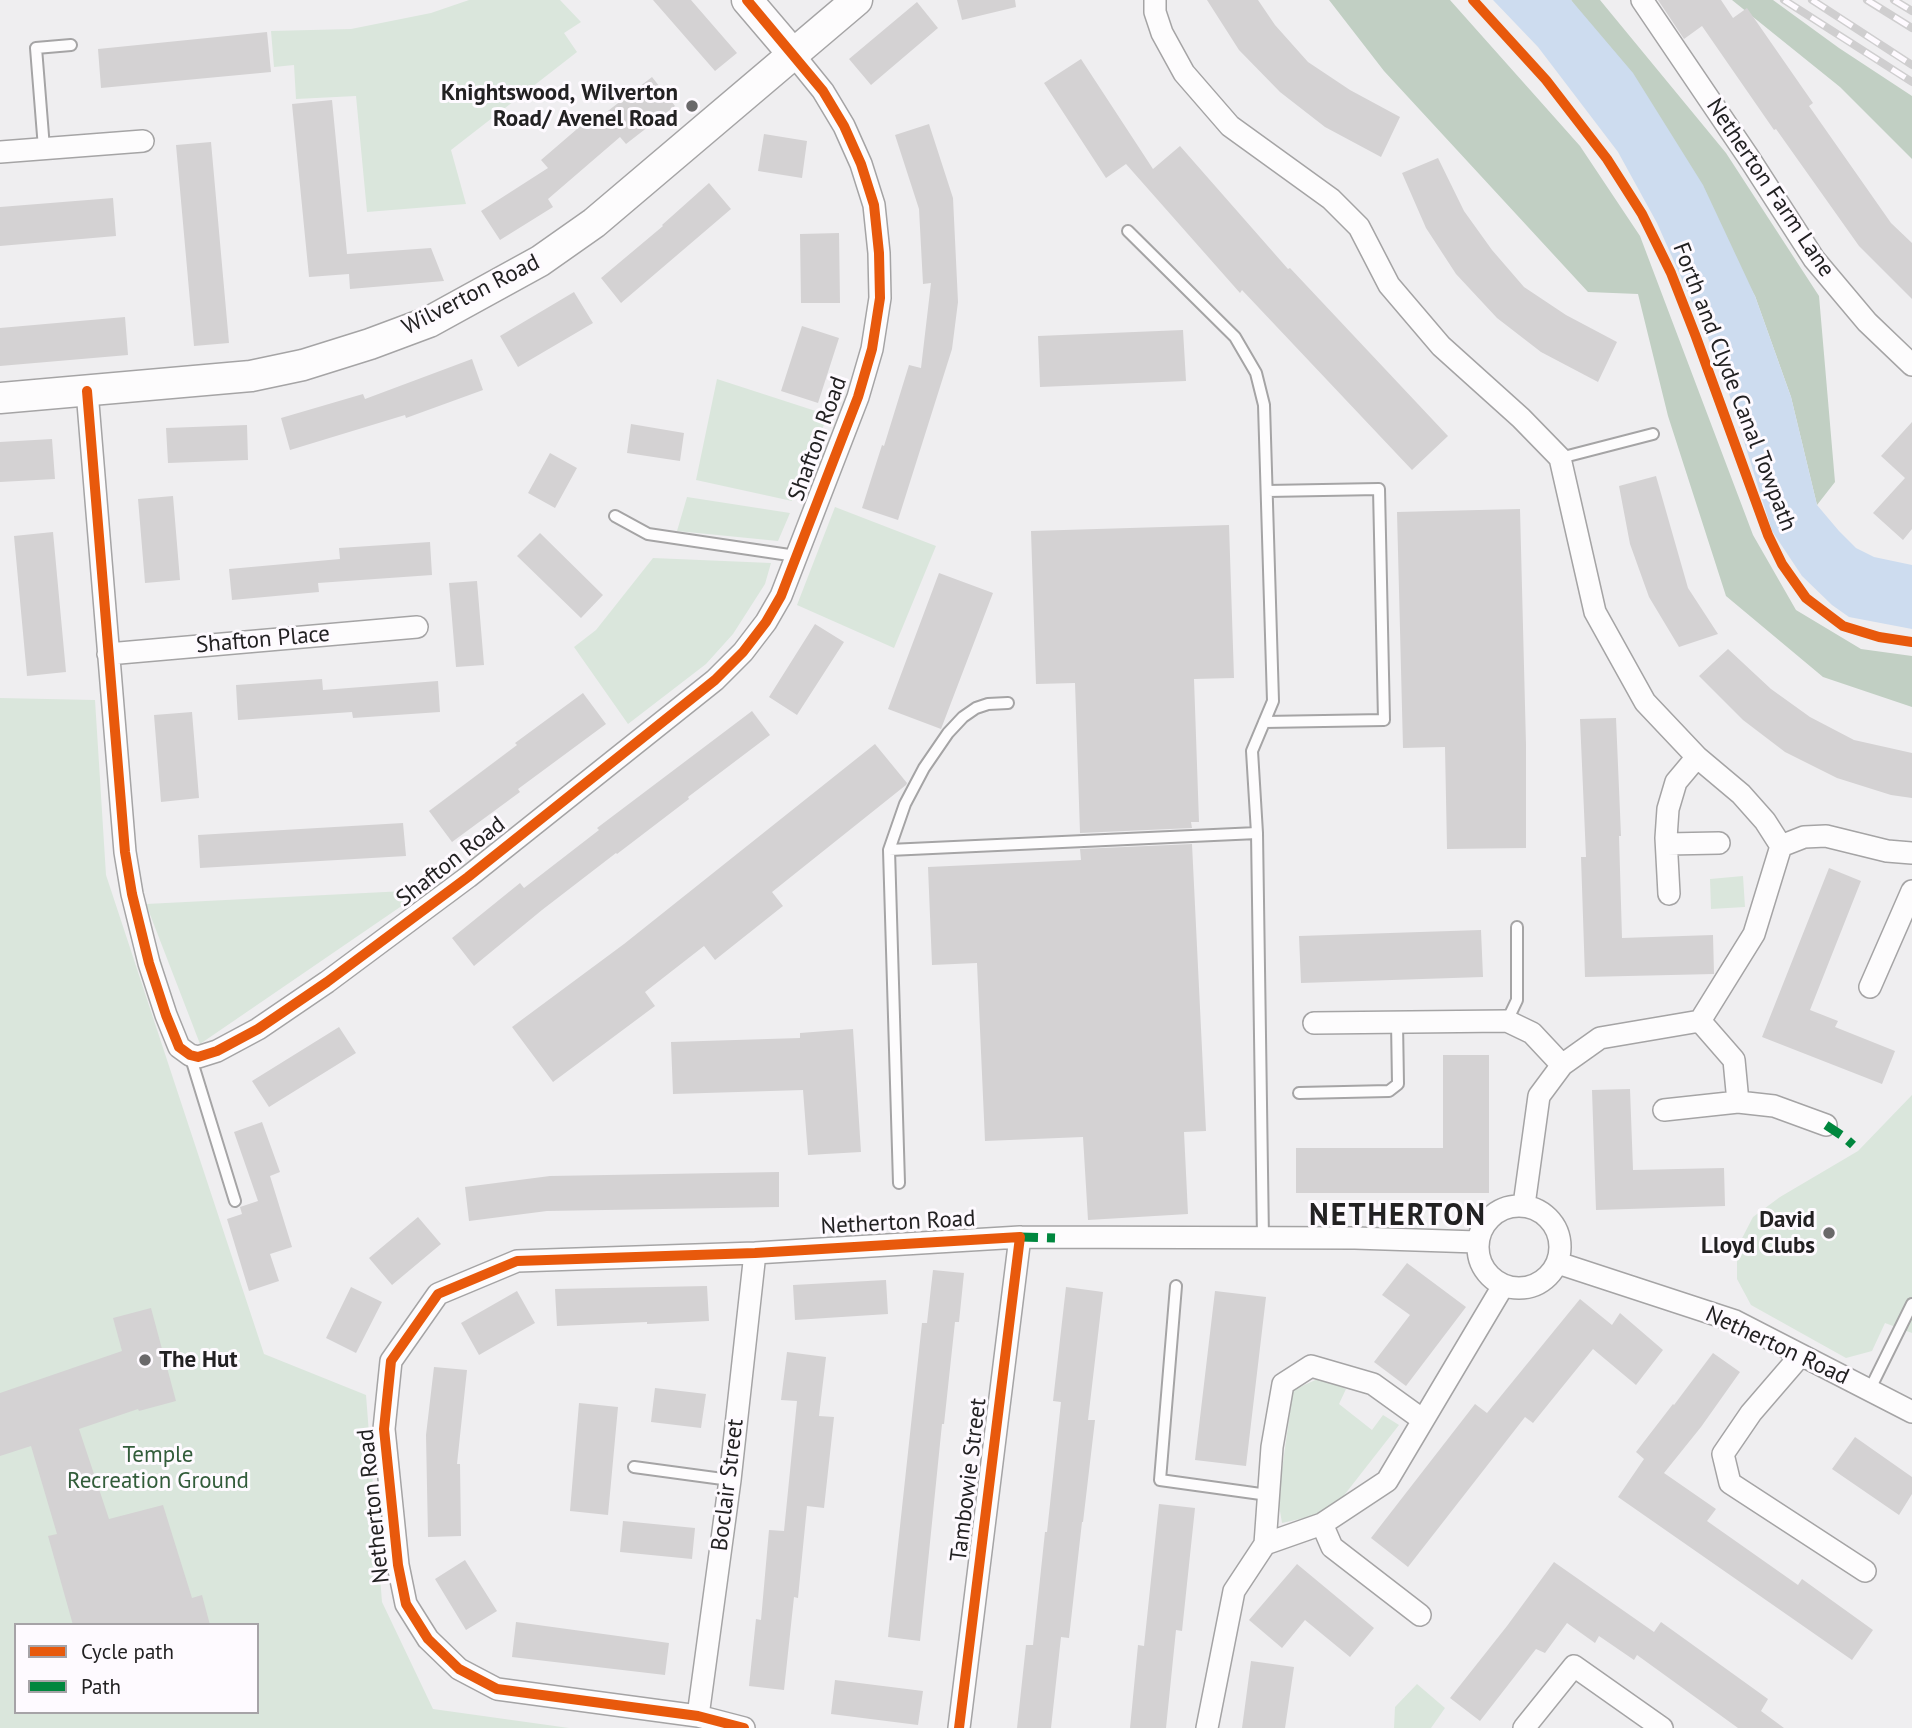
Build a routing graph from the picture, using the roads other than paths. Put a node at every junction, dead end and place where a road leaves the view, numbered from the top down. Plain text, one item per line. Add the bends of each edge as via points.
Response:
1 (747, 0) edge
2 (857, 0) edge
3 (1155, 0) edge
4 (1642, 0) edge
5 (71, 45) dead end
6 (793, 54) junction
7 (143, 141) dead end
8 (44, 148) junction
9 (0, 152) edge
10 (1128, 232) dead end
11 (1912, 365) edge
12 (87, 391) junction
13 (0, 398) edge
14 (1653, 434) dead end
15 (1560, 458) junction
16 (1267, 491) junction
17 (615, 516) dead end
18 (796, 556) junction
19 (417, 627) dead end
20 (108, 654) junction
21 (1009, 703) dead end
22 (1264, 722) junction
23 (1697, 757) junction
24 (1256, 834) junction
25 (1719, 843) dead end
26 (1667, 844) junction
27 (1781, 846) junction
28 (889, 850) junction
29 (1912, 853) edge
30 (1912, 891) edge
31 (1669, 894) dead end
32 (1517, 927) dead end
33 (1870, 988) dead end
34 (1507, 1021) junction
35 (1700, 1021) junction
36 (1314, 1023) dead end
37 (1397, 1023) junction
38 (190, 1055) junction
39 (1562, 1066) junction
40 (1298, 1093) dead end
41 (1738, 1102) junction
42 (1664, 1110) dead end
43 (1826, 1125) dead end
44 (899, 1182) dead end
45 (235, 1201) dead end
46 (1524, 1205) junction
47 (1020, 1237) junction
48 (1263, 1238) junction
49 (1477, 1242) junction
50 (755, 1253) junction
51 (1558, 1262) junction
52 (1176, 1286) dead end
53 (1503, 1286) junction
54 (1912, 1304) edge
55 (1801, 1355) junction
56 (1870, 1389) junction
57 (1912, 1412) edge
58 (1423, 1420) junction
59 (634, 1467) dead end
60 (730, 1480) junction
61 (1268, 1495) junction
62 (1322, 1524) junction
63 (1265, 1544) junction
64 (1865, 1571) dead end
65 (1420, 1615) dead end
66 (698, 1716) junction
67 (744, 1728) edge
68 (960, 1728) edge
69 (1207, 1728) edge
70 (1524, 1728) edge
71 (1662, 1728) edge

1 - 6 street
2 - 6 street, Wilverton Road
3 - 15 street via 1162,33 1184,73 1230,126 1331,199 1359,227 1388,285 1441,346
4 - 11 street, Netherton Farm Lane via 1814,259 1867,322
5 - 8 lane via 36,48
6 - 12 street, Wilverton Road via 594,223 540,261 429,322 303,365 251,376
6 - 18 street, Shafton Road via 823,91 861,163 874,205 880,298 858,397
7 - 8 street
8 - 9 street
10 - 16 lane via 1235,337 1256,373 1264,405
12 - 13 street, Wilverton Road
12 - 20 street
14 - 15 lane
15 - 23 street via 1595,612 1645,702
16 - 22 lane via 1273,701
16 - 22 lane via 1379,489 1384,720
17 - 18 lane via 648,534
18 - 38 street, Shafton Road via 766,622 715,680 468,877 327,982 217,1051
19 - 20 street, Shafton Place
20 - 38 street via 132,894 166,1015 179,1047
21 - 28 lane via 976,708 948,733 905,804
22 - 24 lane via 1252,751
23 - 26 street via 1671,795
23 - 27 street via 1741,794
24 - 28 lane
24 - 48 lane
25 - 26 street
26 - 31 street
27 - 29 street via 1826,836
27 - 35 street via 1754,934
28 - 44 lane
30 - 33 street
32 - 34 lane via 1517,1000
34 - 37 street
34 - 39 street via 1532,1032
35 - 39 street via 1600,1038
35 - 41 street via 1734,1060
36 - 37 street
37 - 40 lane via 1398,1084 1389,1091
38 - 45 lane
39 - 46 street via 1539,1096
41 - 42 street
41 - 43 street via 1774,1106
46 - 49 street via 1496,1212 1480,1230
46 - 51 street via 1549,1217 1557,1230
47 - 48 street, Netherton Road
47 - 50 street, Netherton Road
47 - 68 street, Tambowie Street
48 - 49 street, Netherton Road
49 - 53 street via 1486,1273
50 - 60 street, Boclair Street
50 - 66 street, Netherton Road via 517,1261 438,1294 391,1362 384,1429 398,1564 406,1604 428,1639 459,1669 497,1689
51 - 53 street via 1542,1282 1521,1289
51 - 55 street, Netherton Road via 1735,1321
52 - 61 lane via 1160,1480
53 - 58 street
54 - 56 lane
55 - 56 street, Netherton Road
55 - 64 street via 1723,1454 1730,1482
56 - 57 street, Netherton Road
58 - 61 street via 1373,1384 1311,1366 1283,1384
58 - 62 street via 1387,1481
59 - 60 lane
60 - 66 street, Boclair Street
61 - 63 street
62 - 63 street
62 - 65 street via 1332,1547
63 - 69 street via 1234,1591
66 - 67 street, Netherton Road
70 - 71 street via 1574,1666

